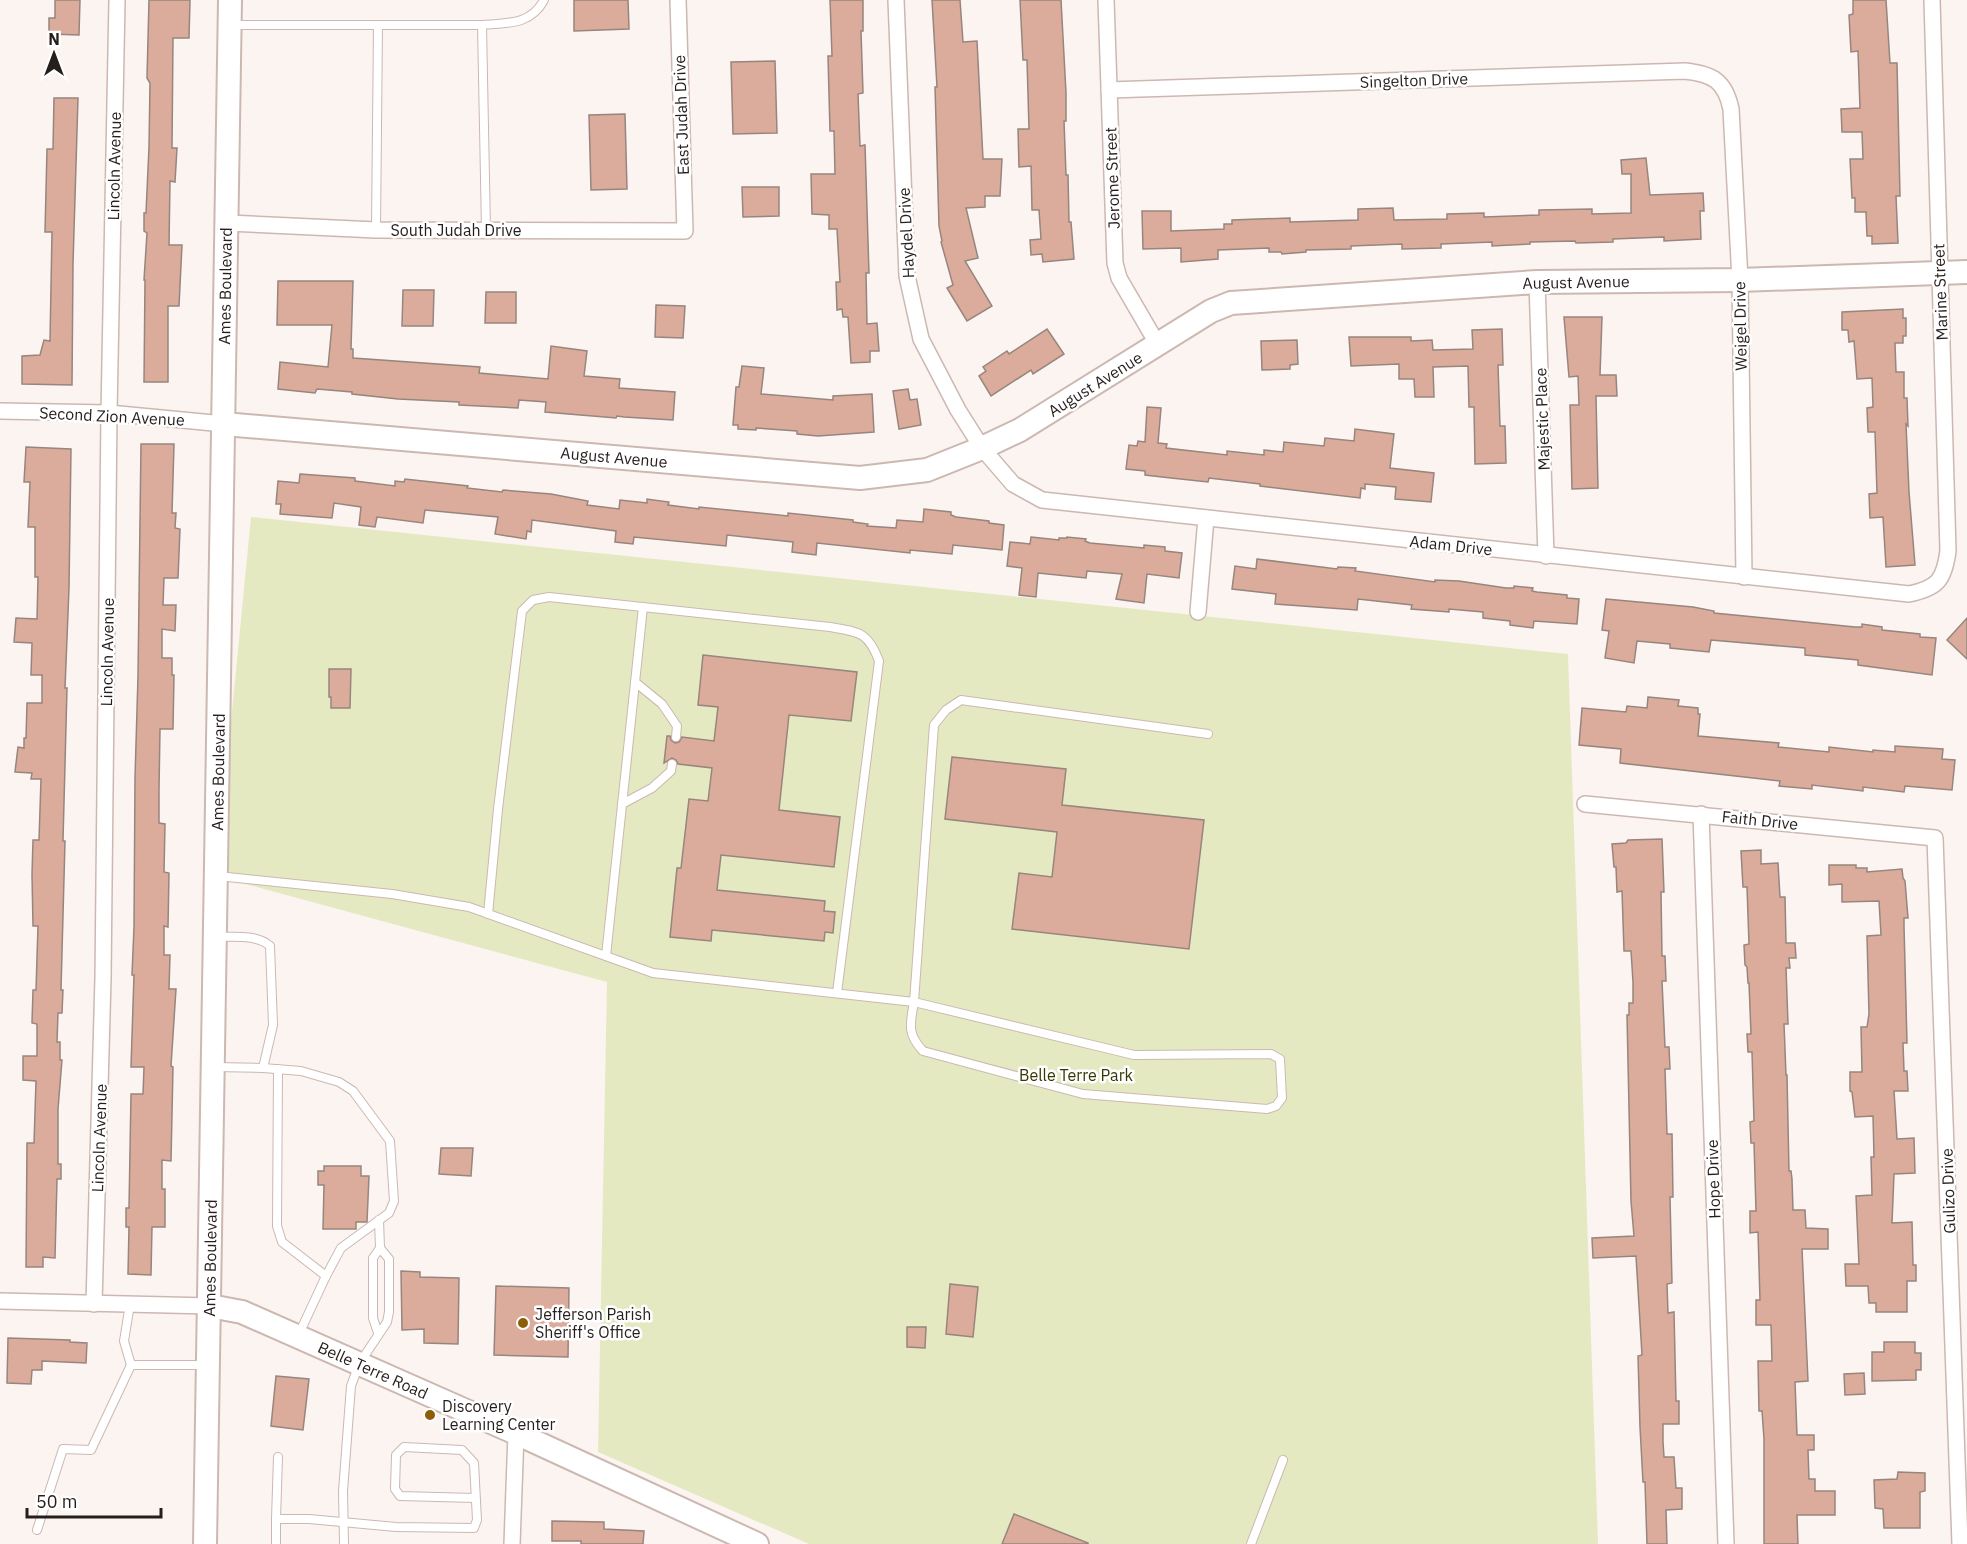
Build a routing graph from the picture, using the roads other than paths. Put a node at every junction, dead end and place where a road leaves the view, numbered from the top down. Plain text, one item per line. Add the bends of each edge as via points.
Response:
1 (117, 0) edge
2 (230, 0) edge
3 (544, 0) edge
4 (678, 0) edge
5 (896, 0) edge
6 (1106, 0) edge
7 (1932, 0) edge
8 (229, 25) junction
9 (378, 26) junction
10 (482, 26) junction
11 (1718, 80) joint
12 (1109, 90) junction
13 (227, 223) junction
14 (376, 230) junction
15 (486, 230) junction
16 (685, 231) joint
17 (1940, 272) junction
18 (1967, 272) edge
19 (1740, 280) junction
20 (1538, 282) junction
21 (1158, 345) junction
22 (0, 411) edge
23 (109, 413) junction
24 (224, 424) junction
25 (982, 448) junction
26 (1206, 518) junction
27 (1546, 556) junction
28 (1744, 577) junction
29 (1938, 583) joint
30 (643, 607) junction
31 (1198, 612) dead end
32 (635, 682) junction
33 (1208, 734) dead end
34 (675, 737) dead end
35 (672, 764) dead end
36 (622, 804) junction
37 (1585, 804) dead end
38 (1701, 814) junction
39 (1935, 838) joint
40 (216, 876) junction
41 (488, 914) junction
42 (215, 937) junction
43 (606, 956) junction
44 (837, 993) junction
45 (914, 1002) junction
46 (213, 1067) junction
47 (264, 1068) junction
48 (278, 1069) junction
49 (379, 1220) junction
50 (380, 1248) junction
51 (326, 1276) junction
52 (0, 1301) edge
53 (94, 1304) junction
54 (130, 1304) junction
55 (210, 1306) junction
56 (378, 1332) junction
57 (298, 1337) junction
58 (359, 1364) junction
59 (131, 1365) junction
60 (209, 1365) junction
61 (516, 1433) junction
62 (278, 1457) dead end
63 (1283, 1460) dead end
64 (475, 1498) junction
65 (276, 1519) junction
66 (344, 1524) junction
67 (37, 1530) dead end
68 (205, 1544) edge
69 (276, 1544) edge
70 (344, 1544) edge
71 (512, 1544) edge
72 (757, 1544) edge
73 (1251, 1544) edge
74 (1726, 1544) edge
75 (1960, 1544) edge

1 - 23 street, Lincoln Avenue
2 - 8 street, Ames Boulevard
3 - 10 lane via 540,9 520,22
4 - 16 street, East Judah Drive
5 - 25 street, Haydel Drive via 907,276 921,339
6 - 12 street, Jerome Street
7 - 17 street, Marine Street
8 - 9 lane
8 - 13 street, Ames Boulevard
9 - 10 lane
9 - 14 lane
10 - 15 lane
11 - 12 street, Singelton Drive via 1685,71
11 - 19 street, Weigel Drive via 1727,91 1731,108
12 - 21 street, Jerome Street via 1115,263 1119,278
13 - 14 street, South Judah Drive
13 - 24 street, Ames Boulevard
14 - 15 street, South Judah Drive
15 - 16 street, South Judah Drive
17 - 18 street, August Avenue
17 - 19 street, August Avenue
17 - 29 street, Marine Street via 1948,551
19 - 20 street, August Avenue
19 - 28 street, Weigel Drive
20 - 21 street, August Avenue via 1231,303 1211,311
20 - 27 street, Majestic Place
21 - 25 street, August Avenue via 1020,430
22 - 23 street, Second Zion Avenue
23 - 24 street, Second Zion Avenue
23 - 53 street, Lincoln Avenue via 103,978
24 - 25 street, August Avenue via 860,478 927,470
24 - 40 street, Ames Boulevard
25 - 26 street, Adam Drive via 1013,483 1042,500
26 - 27 street, Adam Drive
26 - 31 street
27 - 28 street, Adam Drive
28 - 29 street, Adam Drive via 1909,594
30 - 32 lane
30 - 41 lane via 549,597 533,600 522,611
30 - 44 lane via 830,627 860,632 873,644 879,660
32 - 34 lane via 662,704 677,726
32 - 36 lane
33 - 45 lane via 961,699 946,710 934,725
35 - 36 lane via 671,771 652,788
36 - 43 lane
37 - 38 street, Faith Drive
38 - 39 street, Faith Drive
38 - 74 street, Hope Drive
39 - 75 street, Gulizo Drive
40 - 41 lane via 392,894
40 - 42 street, Ames Boulevard
41 - 43 lane
42 - 46 street, Ames Boulevard
42 - 47 lane via 250,938 270,946 273,1025
43 - 44 lane via 653,973
44 - 45 lane
45 - 45 lane via 1134,1055 1271,1054 1280,1059 1282,1098 1276,1106 1266,1108 1083,1094 923,1051 913,1040 910,1025
46 - 47 lane
46 - 55 street, Ames Boulevard
47 - 48 lane
48 - 49 lane via 329,1079 353,1091 390,1141 394,1201 389,1213
48 - 51 lane via 277,1226 282,1242
49 - 50 lane
49 - 51 lane via 341,1248
50 - 56 lane via 373,1258 374,1318
50 - 56 lane via 389,1259 389,1312 387,1322
51 - 57 lane
52 - 53 street, Belle Terre Road
53 - 54 street, Belle Terre Road
54 - 55 street, Belle Terre Road
54 - 59 lane via 124,1341
55 - 57 street, Belle Terre Road via 242,1312
55 - 60 street, Ames Boulevard
56 - 58 lane
57 - 58 street, Belle Terre Road
58 - 61 street, Belle Terre Road
58 - 66 lane via 351,1386
59 - 60 lane
59 - 67 lane via 92,1449 63,1449
60 - 68 street, Ames Boulevard
61 - 71 street
61 - 72 street, Belle Terre Road
62 - 65 lane
63 - 73 lane
64 - 64 lane via 400,1496 394,1489 396,1455 404,1447 462,1450 474,1463
64 - 66 lane via 474,1528
65 - 66 lane
65 - 69 lane
66 - 70 lane

